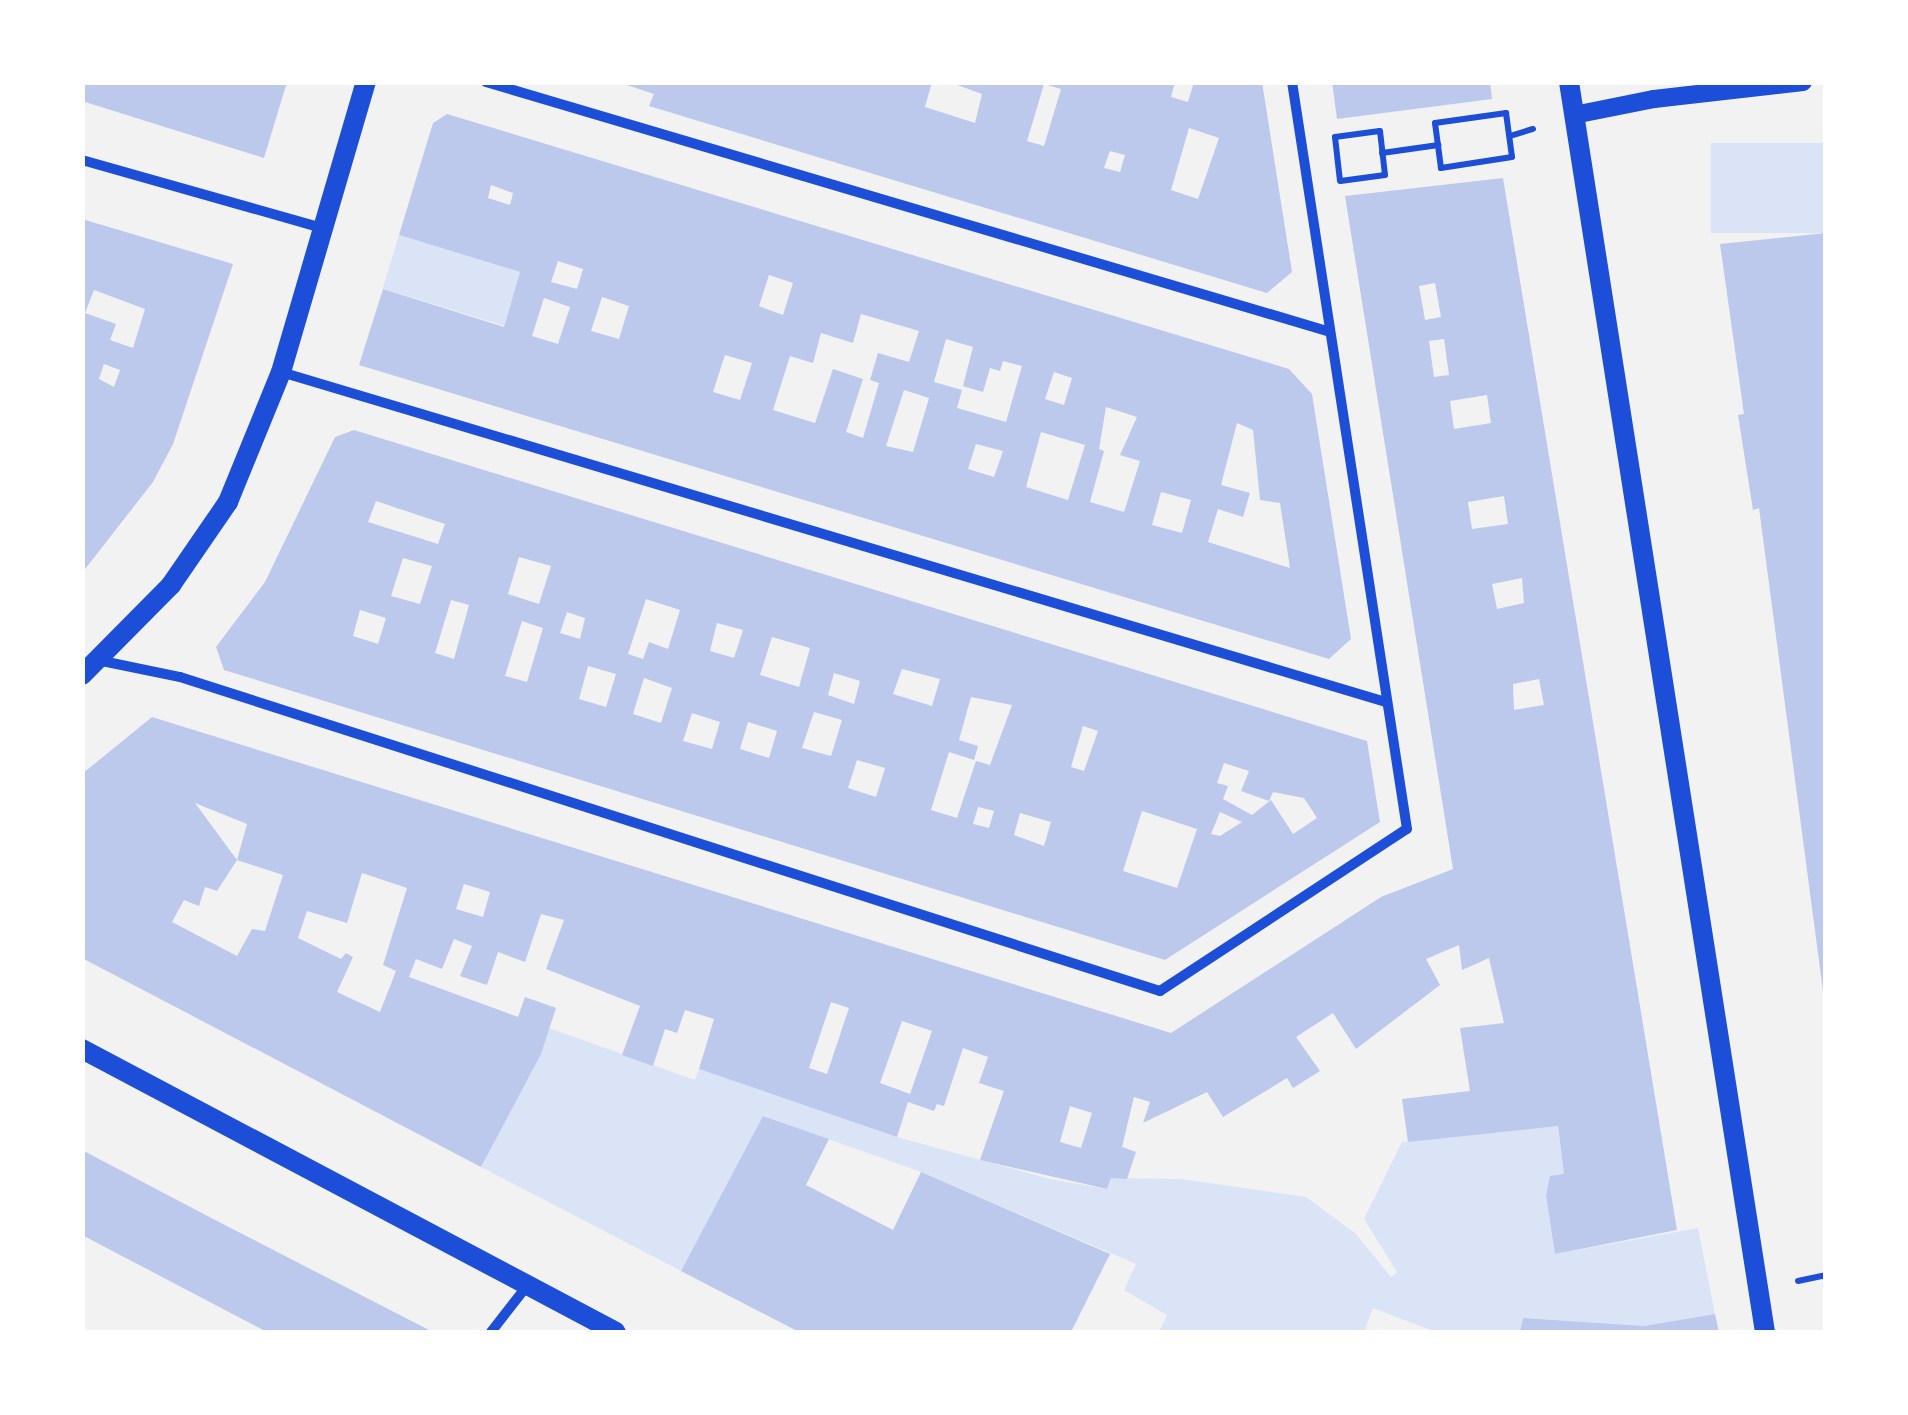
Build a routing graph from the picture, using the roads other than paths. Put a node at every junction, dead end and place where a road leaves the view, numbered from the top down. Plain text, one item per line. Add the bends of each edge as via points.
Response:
1 (366, 82) edge
2 (486, 82) edge
3 (1292, 82) edge
4 (1569, 82) edge
5 (1804, 82) edge
6 (1574, 116) junction
7 (82, 160) edge
8 (323, 228) junction
9 (1326, 331) junction
10 (280, 372) junction
11 (102, 661) junction
12 (82, 675) edge
13 (1386, 702) junction
14 (82, 1049) edge
15 (527, 1286) junction
16 (492, 1332) edge
17 (616, 1332) edge
18 (1765, 1332) edge

1 - 8 main road
2 - 9 street
3 - 9 street
4 - 6 main road
5 - 6 street via 1654,99
6 - 18 main road
7 - 8 street
8 - 10 main road
9 - 13 street via 1355,474
10 - 11 main road via 228,502 171,585
10 - 13 street
11 - 12 main road
11 - 13 street via 180,677 1160,991 1407,829
14 - 15 main road
15 - 16 street
15 - 17 main road

